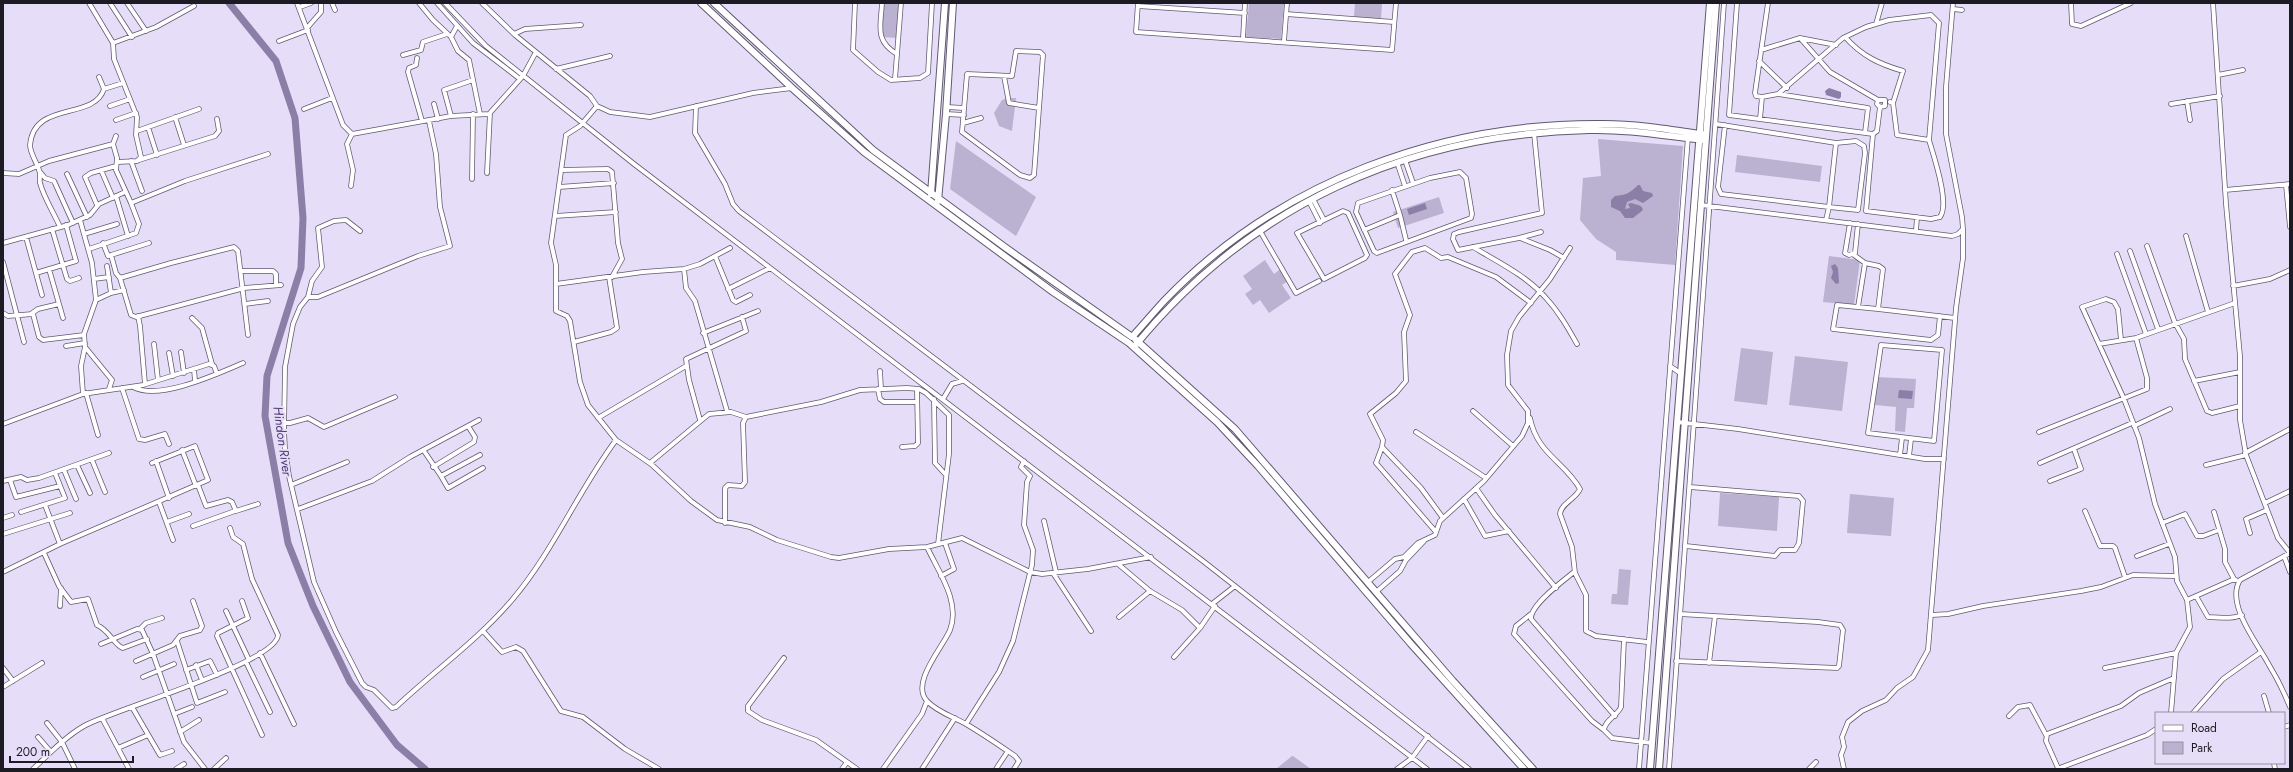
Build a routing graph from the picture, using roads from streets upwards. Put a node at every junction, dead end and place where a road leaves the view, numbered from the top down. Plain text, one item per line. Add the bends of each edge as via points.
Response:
1 (89, 3) edge
2 (110, 3) edge
3 (127, 3) edge
4 (311, 3) edge
5 (321, 3) edge
6 (332, 3) edge
7 (420, 3) edge
8 (437, 3) edge
9 (445, 3) edge
10 (482, 3) edge
11 (701, 3) edge
12 (714, 3) edge
13 (855, 3) edge
14 (882, 3) edge
15 (901, 3) edge
16 (932, 3) edge
17 (945, 3) edge
18 (953, 3) edge
19 (1245, 3) edge
20 (1287, 3) edge
21 (1396, 3) edge
22 (1710, 3) edge
23 (1716, 3) edge
24 (1724, 3) edge
25 (1737, 3) edge
26 (1768, 3) edge
27 (1882, 3) edge
28 (1953, 3) edge
29 (2072, 3) edge
30 (2131, 3) edge
31 (2213, 3) edge
32 (1138, 4) edge
33 (298, 5) edge
34 (194, 6) dead end
35 (1952, 9) junction
36 (335, 10) dead end
37 (1962, 10) dead end
38 (1245, 13) junction
39 (1286, 14) junction
40 (1394, 22) junction
41 (1876, 24) junction
42 (581, 25) dead end
43 (457, 26) junction
44 (307, 29) junction
45 (146, 31) junction
46 (514, 34) junction
47 (449, 35) junction
48 (132, 37) junction
49 (1845, 37) junction
50 (1243, 38) junction
51 (1800, 38) junction
52 (279, 41) dead end
53 (1284, 41) junction
54 (113, 43) junction
55 (1836, 45) junction
56 (1761, 50) junction
57 (536, 52) junction
58 (897, 54) junction
59 (402, 55) dead end
60 (610, 56) dead end
61 (942, 56) junction
62 (950, 57) junction
63 (417, 58) dead end
64 (1819, 60) junction
65 (1759, 61) junction
66 (556, 69) junction
67 (2243, 70) dead end
68 (2218, 75) junction
69 (1004, 76) junction
70 (99, 77) dead end
71 (521, 78) junction
72 (473, 80) junction
73 (895, 80) junction
74 (123, 83) junction
75 (792, 88) junction
76 (1786, 88) junction
77 (104, 89) junction
78 (1778, 94) junction
79 (2220, 96) junction
80 (1762, 97) junction
81 (332, 98) junction
82 (130, 99) junction
83 (1878, 100) junction
84 (2187, 101) junction
85 (1886, 102) junction
86 (1893, 103) junction
87 (434, 104) dead end
88 (2171, 104) dead end
89 (110, 106) dead end
90 (597, 106) junction
91 (696, 106) junction
92 (947, 107) junction
93 (1880, 107) junction
94 (964, 108) junction
95 (1039, 108) junction
96 (199, 109) dead end
97 (304, 109) dead end
98 (136, 113) junction
99 (490, 113) junction
100 (474, 114) junction
101 (480, 114) junction
102 (946, 114) junction
103 (964, 115) junction
104 (451, 116) junction
105 (175, 117) junction
106 (981, 118) dead end
107 (217, 119) dead end
108 (438, 119) junction
109 (1760, 119) junction
110 (116, 120) dead end
111 (2190, 120) dead end
112 (422, 121) junction
113 (429, 121) junction
114 (582, 123) junction
115 (963, 123) junction
116 (1716, 124) junction
117 (1724, 125) junction
118 (148, 127) junction
119 (137, 131) junction
120 (1534, 133) junction
121 (1865, 133) junction
122 (352, 134) junction
123 (1873, 134) junction
124 (1688, 135) junction
125 (116, 136) dead end
126 (1703, 137) junction
127 (1929, 140) junction
128 (1836, 143) junction
129 (113, 144) junction
130 (184, 145) junction
131 (268, 154) dead end
132 (158, 155) junction
133 (1714, 155) junction
134 (1722, 156) junction
135 (139, 160) junction
136 (1405, 160) junction
137 (131, 161) junction
138 (1396, 162) junction
139 (117, 164) junction
140 (37, 166) junction
141 (101, 170) junction
142 (561, 170) junction
143 (40, 172) junction
144 (3, 173) edge
145 (487, 173) dead end
146 (67, 174) dead end
147 (472, 180) dead end
148 (614, 183) junction
149 (1413, 183) junction
150 (2288, 185) edge
151 (351, 186) dead end
152 (1405, 186) junction
153 (559, 187) junction
154 (1392, 190) junction
155 (2225, 190) junction
156 (142, 191) dead end
157 (125, 192) junction
158 (931, 192) junction
159 (114, 197) junction
160 (938, 197) junction
161 (1311, 200) junction
162 (930, 202) junction
163 (131, 203) junction
164 (97, 205) junction
165 (1701, 205) junction
166 (1710, 206) junction
167 (938, 207) junction
168 (1828, 207) junction
169 (616, 212) junction
170 (1400, 215) junction
171 (555, 216) junction
172 (87, 217) junction
173 (1917, 217) junction
174 (80, 220) junction
175 (1826, 220) junction
176 (1322, 221) junction
177 (73, 223) junction
178 (1850, 223) junction
179 (117, 224) dead end
180 (1858, 224) junction
181 (66, 225) junction
182 (60, 227) junction
183 (2290, 227) edge
184 (52, 229) junction
185 (1962, 229) junction
186 (1260, 230) junction
187 (1364, 230) junction
188 (360, 231) dead end
189 (1916, 231) junction
190 (1541, 232) dead end
191 (84, 234) junction
192 (128, 236) junction
193 (2186, 236) dead end
194 (26, 237) junction
195 (1519, 238) junction
196 (1406, 240) junction
197 (3, 243) edge
198 (103, 243) junction
199 (149, 243) dead end
200 (2147, 246) dead end
201 (1472, 247) junction
202 (730, 248) dead end
203 (1570, 248) dead end
204 (89, 249) junction
205 (2130, 251) dead end
206 (2117, 254) dead end
207 (112, 255) junction
208 (1854, 255) junction
209 (715, 256) junction
210 (1564, 258) junction
211 (3, 262) edge
212 (1865, 263) junction
213 (63, 266) junction
214 (107, 266) dead end
215 (770, 268) junction
216 (684, 269) junction
217 (49, 270) junction
218 (2290, 270) edge
219 (241, 271) junction
220 (36, 273) junction
221 (109, 277) junction
222 (611, 277) junction
223 (79, 278) dead end
224 (120, 278) junction
225 (94, 279) junction
226 (1319, 282) dead end
227 (556, 284) junction
228 (276, 285) junction
229 (281, 285) dead end
230 (2233, 286) junction
231 (244, 288) junction
232 (728, 289) junction
233 (124, 290) junction
234 (1540, 292) junction
235 (111, 293) junction
236 (42, 295) dead end
237 (750, 295) dead end
238 (308, 297) junction
239 (96, 300) junction
240 (268, 301) dead end
241 (1531, 303) junction
242 (2235, 303) junction
243 (59, 304) junction
244 (245, 304) junction
245 (1858, 307) junction
246 (1878, 309) junction
247 (758, 311) dead end
248 (2208, 312) junction
249 (3, 313) edge
250 (31, 314) junction
251 (17, 315) junction
252 (138, 316) junction
253 (1940, 316) junction
254 (742, 317) junction
255 (63, 318) dead end
256 (192, 318) dead end
257 (1955, 318) junction
258 (2176, 323) junction
259 (2158, 330) junction
260 (703, 333) junction
261 (2146, 334) junction
262 (84, 335) junction
263 (248, 335) dead end
264 (2136, 338) junction
265 (1130, 340) junction
266 (2121, 340) junction
267 (24, 342) dead end
268 (574, 342) junction
269 (154, 344) dead end
270 (1136, 344) junction
271 (1578, 344) dead end
272 (2099, 344) junction
273 (85, 345) junction
274 (66, 346) dead end
275 (708, 348) junction
276 (182, 352) dead end
277 (170, 353) dead end
278 (244, 363) dead end
279 (212, 364) junction
280 (686, 366) junction
281 (1672, 368) junction
282 (194, 369) junction
283 (880, 371) dead end
284 (2240, 372) junction
285 (184, 373) junction
286 (217, 374) junction
287 (1680, 374) junction
288 (173, 376) junction
289 (158, 380) junction
290 (195, 381) junction
291 (962, 381) junction
292 (2194, 381) junction
293 (145, 384) junction
294 (132, 387) junction
295 (122, 388) junction
296 (109, 389) junction
297 (880, 389) junction
298 (917, 389) junction
299 (84, 394) junction
300 (395, 397) dead end
301 (934, 399) junction
302 (943, 399) junction
303 (2124, 399) junction
304 (917, 402) junction
305 (2240, 406) junction
306 (2170, 409) dead end
307 (727, 411) junction
308 (1473, 411) dead end
309 (1529, 416) junction
310 (746, 417) junction
311 (598, 418) junction
312 (479, 420) dead end
313 (700, 420) junction
314 (1677, 422) junction
315 (284, 423) junction
316 (1684, 423) junction
317 (3, 424) edge
318 (1695, 424) junction
319 (2133, 424) junction
320 (468, 426) junction
321 (2290, 429) edge
322 (1416, 432) dead end
323 (2039, 432) dead end
324 (98, 435) dead end
325 (1902, 438) junction
326 (616, 440) junction
327 (1911, 440) junction
328 (169, 444) dead end
329 (1513, 446) junction
330 (902, 447) dead end
331 (1382, 447) junction
332 (2074, 449) junction
333 (182, 450) junction
334 (424, 451) junction
335 (109, 453) dead end
336 (2246, 454) junction
337 (480, 455) dead end
338 (1900, 455) junction
339 (1909, 456) junction
340 (1944, 459) junction
341 (92, 460) junction
342 (1024, 461) junction
343 (347, 462) dead end
344 (650, 463) junction
345 (2040, 463) dead end
346 (77, 465) junction
347 (2206, 465) dead end
348 (433, 467) junction
349 (483, 468) dead end
350 (64, 470) junction
351 (55, 473) junction
352 (946, 475) junction
353 (441, 476) junction
354 (1486, 478) junction
355 (10, 480) junction
356 (3, 481) edge
357 (2050, 481) dead end
358 (291, 485) junction
359 (60, 486) junction
360 (197, 486) junction
361 (1690, 487) junction
362 (1476, 488) junction
363 (2290, 491) edge
364 (105, 492) dead end
365 (90, 493) dead end
366 (169, 498) junction
367 (76, 499) dead end
368 (1464, 500) junction
369 (159, 502) junction
370 (2265, 503) junction
371 (258, 504) dead end
372 (45, 505) junction
373 (298, 509) junction
374 (2267, 510) junction
375 (235, 511) junction
376 (2085, 511) dead end
377 (21, 512) dead end
378 (2214, 512) dead end
379 (70, 513) dead end
380 (189, 514) dead end
381 (12, 515) dead end
382 (3, 518) edge
383 (1443, 518) junction
384 (51, 520) junction
385 (1044, 521) dead end
386 (167, 522) junction
387 (725, 523) junction
388 (2162, 523) junction
389 (193, 526) dead end
390 (230, 528) dead end
391 (2219, 530) junction
392 (1509, 531) junction
393 (1436, 532) junction
394 (2250, 533) dead end
395 (3, 534) edge
396 (173, 540) dead end
397 (1424, 540) junction
398 (945, 543) junction
399 (60, 544) junction
400 (938, 544) junction
401 (2169, 544) junction
402 (1686, 546) junction
403 (928, 547) junction
404 (44, 553) junction
405 (2290, 553) edge
406 (2137, 556) dead end
407 (2284, 556) junction
408 (1151, 557) junction
409 (1118, 564) junction
410 (3, 572) edge
411 (1030, 572) junction
412 (1574, 572) junction
413 (2290, 572) edge
414 (1054, 573) junction
415 (941, 576) junction
416 (2175, 576) junction
417 (2125, 577) junction
418 (1368, 581) junction
419 (2236, 581) junction
420 (1235, 586) junction
421 (61, 588) junction
422 (1556, 588) junction
423 (1379, 590) junction
424 (1150, 591) junction
425 (2196, 596) junction
426 (2187, 600) junction
427 (194, 601) dead end
428 (242, 601) dead end
429 (1213, 605) junction
430 (60, 606) dead end
431 (226, 611) dead end
432 (1531, 614) junction
433 (1680, 614) junction
434 (1932, 615) junction
435 (2242, 615) junction
436 (1715, 616) junction
437 (1118, 617) dead end
438 (162, 618) dead end
439 (233, 626) junction
440 (1200, 628) junction
441 (140, 629) junction
442 (483, 631) junction
443 (1091, 632) dead end
444 (113, 638) junction
445 (147, 639) junction
446 (1624, 639) junction
447 (177, 641) junction
448 (1647, 642) junction
449 (101, 644) dead end
450 (2261, 652) junction
451 (260, 653) junction
452 (2176, 653) junction
453 (153, 654) junction
454 (1174, 657) dead end
455 (784, 658) dead end
456 (136, 661) dead end
457 (248, 661) junction
458 (1676, 661) junction
459 (42, 663) dead end
460 (1709, 663) junction
461 (174, 664) dead end
462 (196, 665) junction
463 (3, 668) edge
464 (2104, 668) dead end
465 (159, 670) junction
466 (186, 670) junction
467 (231, 670) junction
468 (217, 675) junction
469 (143, 677) dead end
470 (2174, 678) junction
471 (202, 680) junction
472 (13, 681) junction
473 (192, 684) junction
474 (3, 687) edge
475 (225, 692) dead end
476 (167, 694) junction
477 (2264, 696) dead end
478 (927, 701) junction
479 (192, 707) dead end
480 (2290, 707) edge
481 (132, 708) junction
482 (270, 712) dead end
483 (2171, 712) edge
484 (2194, 712) edge
485 (2269, 712) edge
486 (174, 714) junction
487 (1614, 716) junction
488 (2009, 716) dead end
489 (102, 718) junction
490 (954, 718) junction
491 (199, 720) dead end
492 (47, 722) dead end
493 (294, 724) dead end
494 (966, 724) junction
495 (1604, 730) junction
496 (2155, 730) edge
497 (180, 732) junction
498 (148, 735) junction
499 (262, 735) dead end
500 (38, 736) dead end
501 (1428, 736) junction
502 (2046, 736) junction
503 (62, 742) junction
504 (1646, 742) junction
505 (118, 748) junction
506 (172, 751) dead end
507 (1008, 751) junction
508 (52, 752) junction
509 (226, 758) dead end
510 (1412, 758) junction
511 (847, 762) junction
512 (1816, 762) dead end
513 (184, 764) dead end
514 (33, 769) edge
515 (75, 769) edge
516 (129, 769) edge
517 (176, 769) edge
518 (205, 769) edge
519 (214, 769) edge
520 (659, 769) edge
521 (842, 769) edge
522 (858, 769) edge
523 (883, 769) edge
524 (922, 769) edge
525 (996, 769) edge
526 (1014, 769) edge
527 (1396, 769) edge
528 (1427, 769) edge
529 (1469, 769) edge
530 (1524, 769) edge
531 (1533, 769) edge
532 (1639, 769) edge
533 (1650, 769) edge
534 (1658, 769) edge
535 (1669, 769) edge
536 (1809, 769) edge
537 (1844, 769) edge
538 (2058, 769) edge

1 - 54 street
2 - 48 street
3 - 45 street
4 - 33 street
5 - 44 street via 321,12
6 - 36 street
7 - 47 street
8 - 43 street
9 - 71 street via 475,36
10 - 46 street
11 - 75 street
12 - 158 street via 873,150
13 - 73 street via 853,50 878,72
14 - 58 street via 880,36 887,47
15 - 58 street
16 - 73 street via 928,73 920,78
17 - 61 street
18 - 62 street
19 - 38 street
20 - 39 street
21 - 40 street
22 - 126 street
23 - 126 street
24 - 116 street
25 - 109 street via 1730,115
26 - 56 street
27 - 41 street
28 - 35 street
29 - 30 street via 2072,24 2081,26
31 - 68 street
32 - 38 street
32 - 50 street via 1136,32
33 - 44 street
34 - 45 street
35 - 37 street
35 - 185 street via 1946,87 1946,134
38 - 50 street
39 - 40 street
39 - 53 street
40 - 53 street via 1392,50
41 - 49 street via 1866,26
41 - 127 street via 1929,14 1939,23
42 - 46 street via 525,29
43 - 47 street
43 - 71 street via 476,45
44 - 52 street
44 - 81 street
45 - 48 street
46 - 57 street
47 - 59 street via 423,42 421,50
47 - 72 street via 458,51 468,57
48 - 54 street
49 - 55 street
49 - 86 street via 1856,50 1877,63 1903,71
50 - 53 street
51 - 55 street
51 - 56 street
51 - 64 street
54 - 74 street via 113,54
55 - 64 street
56 - 65 street
57 - 66 street
57 - 71 street
58 - 73 street
60 - 66 street
61 - 62 street
61 - 158 street
62 - 92 street
63 - 112 street via 416,65 409,68 408,72
64 - 76 street
64 - 83 street via 1830,72 1846,83
65 - 76 street
65 - 80 street via 1755,94
66 - 90 street via 590,96
67 - 68 street
68 - 79 street
69 - 94 street via 968,73
69 - 95 street via 1009,103
69 - 95 street via 1013,76 1017,50 1042,54
70 - 77 street
71 - 99 street
71 - 114 street
72 - 101 street
72 - 104 street via 444,90
74 - 77 street
74 - 82 street
75 - 91 street via 753,93
75 - 162 street via 864,152
76 - 78 street
77 - 140 street via 97,100 77,109 61,112 37,126 30,146
78 - 80 street
78 - 121 street via 1868,108
79 - 84 street
79 - 155 street
80 - 109 street
81 - 97 street
81 - 122 street via 345,129
82 - 89 street
82 - 98 street
83 - 85 street via 1883,99
83 - 93 street via 1877,104
84 - 88 street
84 - 111 street
85 - 86 street
85 - 93 street via 1885,106
86 - 127 street via 1897,135
87 - 108 street
90 - 91 street via 610,112 641,117
90 - 114 street
91 - 291 street via 695,133 739,211
92 - 94 street
92 - 102 street
93 - 123 street via 1877,131
94 - 103 street
95 - 115 street via 1034,175 1030,178 1020,175 963,134
96 - 105 street
98 - 110 street
98 - 119 street
99 - 101 street
99 - 145 street
100 - 101 street
100 - 104 street
100 - 147 street
102 - 103 street
102 - 160 street
103 - 115 street
104 - 108 street
105 - 118 street
105 - 130 street
106 - 115 street
107 - 130 street via 220,131 218,134
108 - 113 street
109 - 121 street
112 - 113 street
112 - 122 street
113 - 238 street via 436,154 440,207 450,245 318,297
114 - 142 street via 566,135
114 - 215 street
116 - 117 street
116 - 133 street
117 - 128 street
117 - 134 street
118 - 119 street
118 - 132 street
119 - 135 street via 141,155
120 - 124 street via 1591,130
120 - 136 street via 1484,139
120 - 201 street via 1542,213 1454,234 1453,239 1458,250
121 - 123 street
122 - 151 street via 347,144 353,170
123 - 173 street via 1866,212
124 - 126 street
124 - 265 street via 1605,124 1526,127 1442,143 1361,167 1284,207 1246,232 1177,288
124 - 281 street
125 - 129 street
126 - 165 street
126 - 287 street
127 - 173 street via 1944,200 1944,213 1940,218
128 - 168 street
128 - 168 street via 1856,141 1864,146 1858,210
129 - 139 street
129 - 140 street
130 - 132 street
131 - 163 street via 185,181
132 - 135 street
133 - 134 street
133 - 166 street
134 - 168 street via 1718,187 1721,194
135 - 137 street
136 - 138 street
136 - 149 street
137 - 139 street
137 - 156 street
138 - 152 street
138 - 161 street via 1356,177
139 - 141 street
139 - 157 street
140 - 143 street
140 - 144 street via 16,174
141 - 159 street
141 - 164 street via 85,176
142 - 148 street via 608,169 612,172
142 - 153 street
143 - 177 street via 45,178 54,181
143 - 182 street via 41,185
146 - 172 street
148 - 153 street
148 - 169 street
149 - 152 street
149 - 196 street via 1463,173 1472,214 1467,221
150 - 155 street
150 - 183 street
152 - 154 street
153 - 171 street
154 - 170 street
154 - 187 street via 1356,206
155 - 230 street
157 - 159 street
157 - 163 street
158 - 160 street
158 - 162 street
159 - 164 street
159 - 192 street
160 - 167 street
160 - 265 street
161 - 176 street
161 - 186 street
162 - 167 street
163 - 192 street via 139,227 136,233
164 - 172 street via 93,213
165 - 166 street
165 - 316 street
166 - 175 street
166 - 318 street
167 - 265 street via 1053,292
168 - 175 street
169 - 171 street
169 - 222 street via 622,259
170 - 187 street
170 - 196 street
171 - 227 street via 551,243 556,265
172 - 174 street
173 - 189 street
174 - 177 street
174 - 191 street
175 - 178 street
176 - 176 street via 1346,212 1367,255 1324,279 1297,234
177 - 181 street
178 - 180 street
178 - 208 street via 1845,251 1846,254
179 - 191 street
180 - 189 street
180 - 208 street
181 - 182 street
181 - 213 street via 76,258 74,263
182 - 184 street
184 - 194 street
184 - 213 street
185 - 189 street via 1952,236
185 - 257 street via 1963,258
186 - 226 street via 1296,293
186 - 270 street via 1193,282
187 - 196 street via 1375,252
188 - 238 street via 346,220 334,221 318,228 322,267 312,281
190 - 195 street
191 - 204 street
192 - 198 street
193 - 248 street
194 - 197 street
194 - 220 street
195 - 201 street
195 - 210 street
198 - 204 street
198 - 207 street via 106,255
199 - 207 street
200 - 258 street
201 - 234 street via 1515,272
202 - 209 street
203 - 210 street
204 - 225 street
205 - 259 street
206 - 261 street
207 - 224 street via 116,273
208 - 212 street
209 - 216 street
209 - 232 street
210 - 234 street
211 - 251 street
212 - 245 street
212 - 246 street via 1883,269
213 - 217 street
213 - 223 street via 68,281
214 - 221 street
215 - 232 street
215 - 302 street
216 - 222 street
216 - 260 street via 686,288 694,297
217 - 220 street
217 - 243 street
218 - 230 street via 2270,279
219 - 224 street via 238,251 231,247
219 - 228 street via 273,271 276,274
219 - 231 street
220 - 236 street
221 - 225 street
221 - 235 street
222 - 227 street
222 - 268 street via 618,328
224 - 233 street
225 - 239 street
227 - 268 street via 556,311 569,318
228 - 229 street
228 - 231 street
230 - 242 street
231 - 244 street
231 - 252 street
232 - 237 street via 734,302
233 - 235 street
233 - 252 street via 131,315
234 - 241 street
234 - 271 street via 1560,315
235 - 239 street
238 - 315 street via 300,307 293,324 286,368
239 - 262 street
240 - 244 street
241 - 309 street via 1511,331 1507,370 1510,390 1526,406
241 - 331 street via 1496,277 1483,271 1448,257 1441,258 1425,248 1412,252 1394,276 1410,315 1404,332 1406,381 1396,394 1370,414 1383,440
242 - 248 street
242 - 284 street
243 - 250 street via 38,309
243 - 255 street
244 - 263 street
245 - 246 street
245 - 253 street via 1837,305 1833,329 1931,340 1938,336
246 - 253 street
247 - 254 street
248 - 258 street
249 - 251 street via 8,316
250 - 251 street
250 - 262 street via 34,316 40,339
251 - 267 street
252 - 293 street
253 - 257 street
254 - 260 street
254 - 275 street via 746,331
256 - 279 street via 202,328
257 - 340 street
258 - 259 street
258 - 292 street via 2184,339 2185,359
259 - 261 street
260 - 275 street
261 - 264 street
262 - 273 street
264 - 266 street
264 - 303 street via 2148,387
265 - 270 street
266 - 272 street
266 - 272 street via 2117,306 2112,300 2106,299 2082,307
268 - 311 street via 580,382 588,405
269 - 289 street
270 - 418 street via 1235,429
272 - 303 street
273 - 274 street
273 - 296 street via 112,380
273 - 299 street via 81,366
275 - 280 street via 688,357
275 - 307 street
276 - 285 street
277 - 288 street
278 - 286 street
279 - 282 street
279 - 286 street
280 - 311 street
280 - 313 street
281 - 287 street
281 - 448 street
282 - 285 street
282 - 290 street
283 - 297 street
284 - 292 street
284 - 305 street
285 - 288 street
286 - 290 street
287 - 314 street
288 - 289 street
289 - 293 street
290 - 294 street via 159,392 147,392
291 - 302 street via 952,384
291 - 420 street
292 - 305 street via 2208,412
293 - 294 street
294 - 295 street
295 - 296 street
295 - 328 street via 139,439 145,440 165,434
296 - 299 street
297 - 298 street
297 - 304 street via 880,399 884,402
297 - 310 street via 860,390 821,402
298 - 301 street
298 - 304 street
299 - 317 street
299 - 324 street
300 - 315 street via 324,427 308,418
301 - 352 street via 935,463
301 - 352 street via 949,415
302 - 342 street
303 - 319 street
303 - 323 street
304 - 330 street via 918,443 915,446
305 - 336 street
306 - 319 street
307 - 310 street
307 - 313 street via 709,414
308 - 329 street
309 - 329 street via 1526,429
309 - 412 street via 1532,432 1538,442 1580,489 1560,511 1572,548
310 - 387 street via 743,423 745,482 742,486 728,485 725,488
311 - 326 street
312 - 320 street
313 - 344 street
314 - 316 street
314 - 504 street
315 - 358 street via 287,468
316 - 318 street
316 - 534 street
318 - 338 street
318 - 361 street
319 - 332 street
319 - 388 street
320 - 334 street
320 - 348 street via 475,438 474,442
321 - 336 street
322 - 354 street
325 - 327 street
325 - 327 street via 1868,432 1881,345 1942,350 1934,441
325 - 338 street
326 - 344 street
326 - 442 street via 588,480 529,577
327 - 339 street
329 - 354 street
331 - 383 street via 1421,488
331 - 393 street via 1376,463
332 - 345 street
332 - 357 street via 2081,469
333 - 360 street
333 - 360 street via 197,447 208,480
333 - 366 street via 154,462
334 - 348 street
334 - 373 street via 357,488
335 - 341 street
336 - 347 street
336 - 370 street
337 - 353 street
338 - 339 street
339 - 340 street
340 - 434 street
341 - 346 street
341 - 364 street
342 - 408 street
342 - 411 street via 1021,468 1030,476 1024,525 1034,550
343 - 358 street
344 - 387 street via 710,516
346 - 350 street
346 - 365 street
348 - 353 street
349 - 353 street via 448,488
350 - 351 street
350 - 367 street
351 - 355 street via 34,479 26,480 21,477
351 - 359 street
352 - 400 street
354 - 362 street
355 - 356 street
355 - 359 street via 16,497
358 - 373 street
359 - 372 street via 65,498
360 - 366 street
360 - 375 street via 206,506 228,500 232,502
361 - 402 street
361 - 402 street via 1799,496 1803,501 1800,543 1795,550 1780,550 1775,556
362 - 368 street
362 - 392 street
363 - 370 street
366 - 369 street
368 - 383 street
368 - 392 street via 1485,536
369 - 386 street
369 - 399 street
370 - 374 street
371 - 375 street
372 - 377 street
372 - 384 street
373 - 442 street via 314,582 331,621 364,685 374,690 390,706 396,707
374 - 394 street via 2246,519
374 - 405 street via 2278,538
375 - 389 street
376 - 417 street via 2100,546 2115,548
378 - 391 street
379 - 384 street
380 - 386 street
381 - 382 street
383 - 393 street via 1438,523
384 - 395 street
384 - 399 street
385 - 414 street
386 - 396 street
387 - 403 street via 750,527 777,540 830,557
388 - 391 street via 2185,514 2197,536
388 - 401 street
390 - 451 street via 233,537 243,544 252,579 278,636 276,642
391 - 419 street via 2225,549 2225,562
392 - 422 street
393 - 397 street via 1432,538
397 - 418 street via 1404,557 1394,559
397 - 423 street via 1400,571
398 - 400 street
398 - 411 street via 966,538
398 - 415 street via 954,569
399 - 404 street
400 - 403 street
401 - 406 street
401 - 416 street via 2174,557
402 - 433 street
403 - 415 street
404 - 410 street
404 - 421 street
405 - 407 street
407 - 413 street
407 - 419 street
408 - 409 street
408 - 429 street
409 - 414 street
409 - 424 street
411 - 414 street
411 - 494 street via 1012,641 999,672
412 - 422 street
412 - 446 street via 1586,595 1586,631 1596,636
414 - 443 street
415 - 478 street via 952,601 952,622 922,682 922,693
416 - 417 street
416 - 426 street
417 - 434 street via 2101,587 2081,591
418 - 423 street
418 - 530 street
419 - 425 street
419 - 435 street via 2236,595
420 - 429 street
420 - 501 street
421 - 430 street
421 - 444 street via 72,602 88,599 98,625
422 - 432 street
423 - 531 street via 1453,681
424 - 437 street
424 - 440 street via 1182,610
425 - 426 street
425 - 435 street via 2208,617 2229,619
426 - 452 street via 2190,627
427 - 447 street via 202,628 197,632 180,636
428 - 439 street via 248,618
429 - 440 street
429 - 510 street
431 - 439 street
432 - 487 street via 1531,619
432 - 495 street via 1516,626 1514,634 1592,721
433 - 436 street
433 - 458 street
434 - 537 street via 1928,650 1913,677 1897,688 1886,700 1862,711 1846,725 1841,755
435 - 450 street
436 - 460 street
436 - 460 street via 1840,625 1843,630 1839,666 1833,669
438 - 441 street via 144,624
439 - 457 street
439 - 467 street via 217,634
440 - 454 street
441 - 444 street
441 - 445 street
442 - 520 street via 502,652 516,647 523,651 561,711 583,717 625,749
444 - 445 street via 121,648
444 - 449 street
445 - 453 street
446 - 448 street
446 - 487 street via 1621,707
447 - 453 street
447 - 466 street
448 - 504 street
450 - 480 street
450 - 484 street via 2224,679
451 - 457 street
451 - 493 street
452 - 464 street
452 - 470 street
453 - 456 street
453 - 465 street
455 - 511 street via 748,706 748,711 762,720 816,740
457 - 467 street
457 - 482 street
458 - 460 street
458 - 535 street
459 - 472 street
461 - 465 street
462 - 466 street
462 - 468 street via 210,661
462 - 471 street
463 - 472 street
465 - 469 street
465 - 476 street
466 - 473 street
467 - 468 street
467 - 499 street
468 - 471 street
470 - 483 street
470 - 502 street via 2139,692 2121,706 2050,732
471 - 473 street
472 - 474 street
473 - 475 street via 197,702
473 - 476 street
476 - 481 street
476 - 486 street
477 - 485 street
478 - 490 street
478 - 523 street via 922,714
479 - 486 street
481 - 489 street
481 - 498 street
486 - 497 street
487 - 495 street
488 - 502 street via 2018,707 2030,705
489 - 503 street via 84,726
489 - 505 street
490 - 494 street
490 - 524 street
491 - 497 street
492 - 503 street
494 - 507 street
495 - 504 street via 1612,738
496 - 538 street
497 - 518 street via 184,742
498 - 505 street
498 - 506 street via 160,754
500 - 508 street
501 - 510 street
501 - 529 street
502 - 538 street
503 - 508 street
503 - 515 street
504 - 532 street
504 - 533 street
505 - 516 street
507 - 525 street
507 - 526 street via 1019,761
508 - 514 street
509 - 519 street
510 - 527 street
510 - 528 street
511 - 521 street
511 - 522 street
512 - 536 street
513 - 517 street

